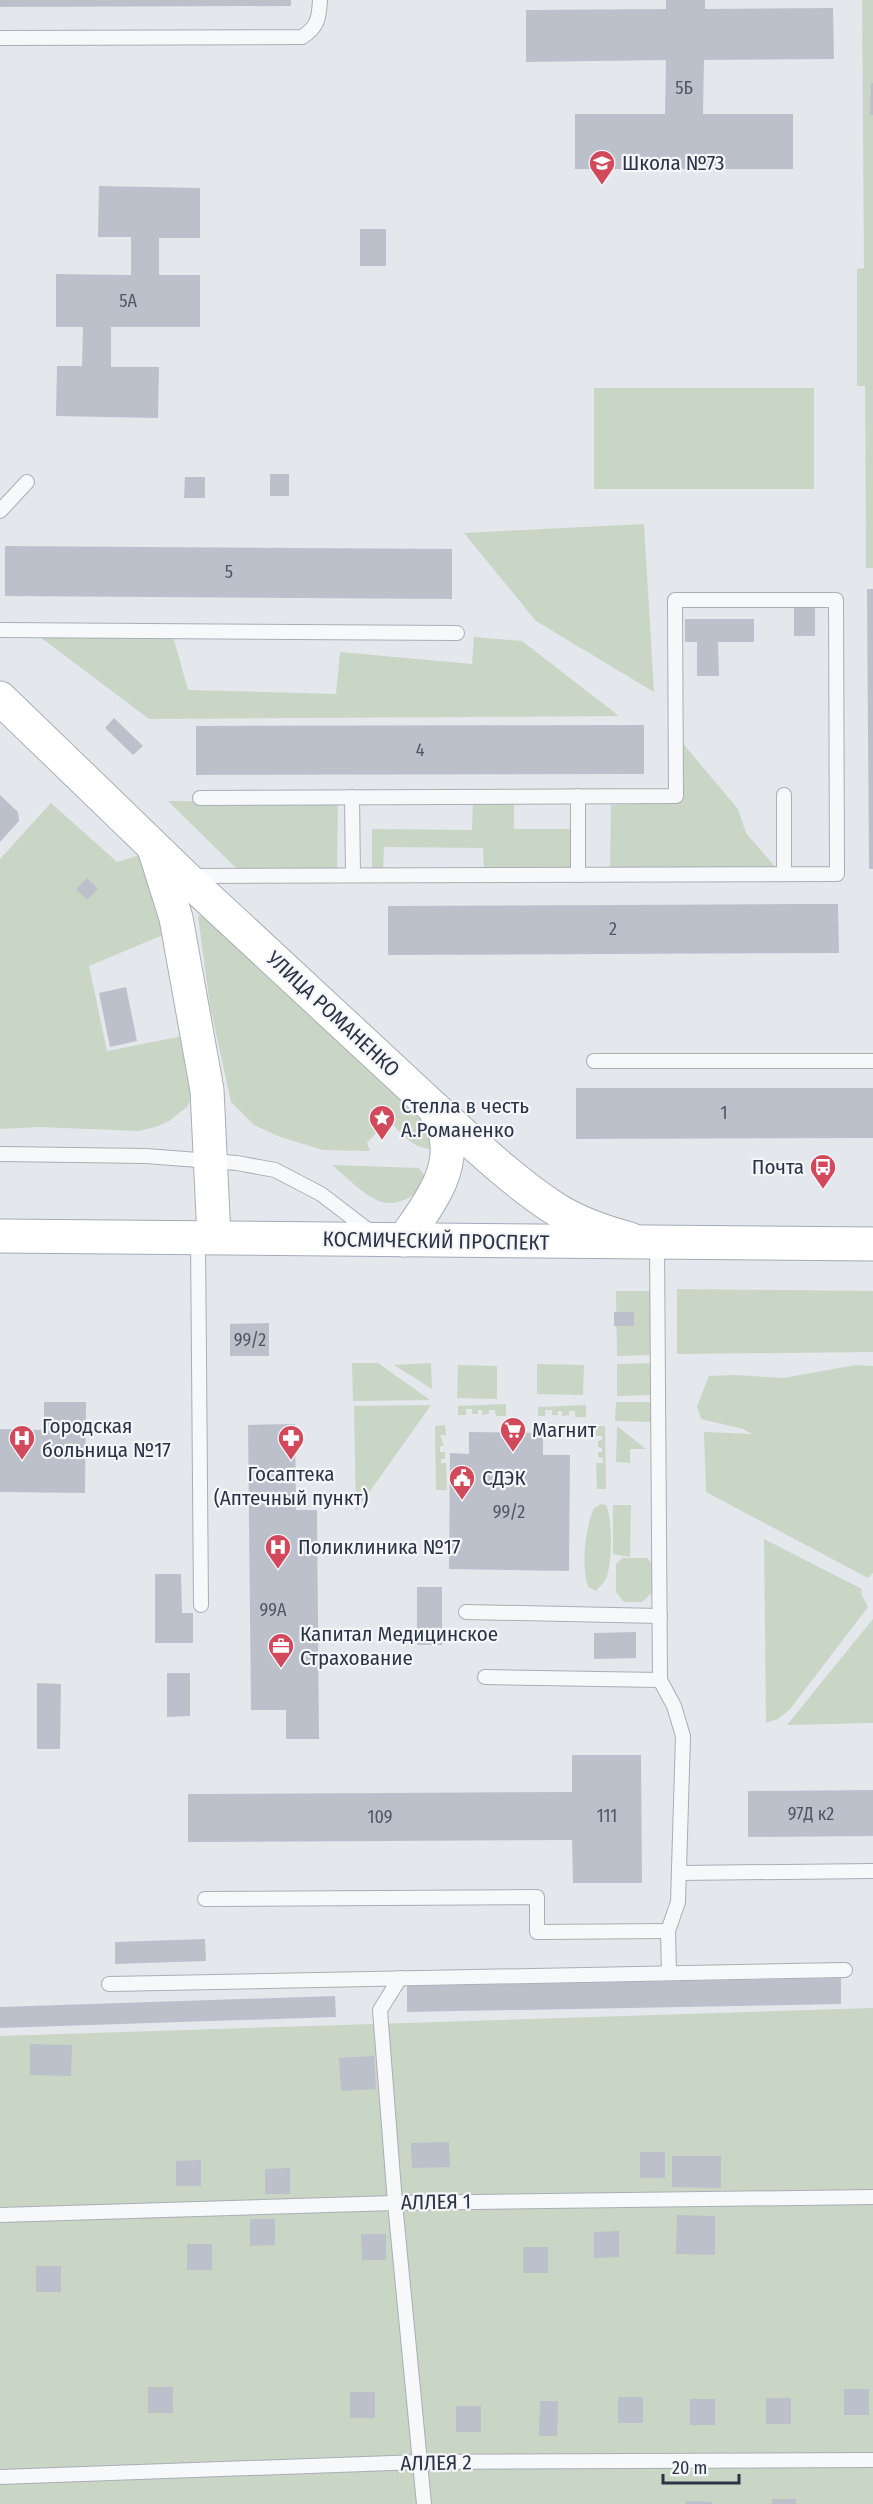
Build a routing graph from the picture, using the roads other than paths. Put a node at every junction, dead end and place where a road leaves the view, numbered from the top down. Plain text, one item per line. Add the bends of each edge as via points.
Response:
1 (320, 0) edge
2 (0, 38) edge
3 (27, 482) dead end
4 (3, 502) edge
5 (0, 630) edge
6 (457, 633) dead end
7 (0, 698) edge
8 (784, 795) dead end
9 (578, 796) junction
10 (352, 797) junction
11 (200, 798) dead end
12 (152, 843) junction
13 (784, 874) junction
14 (353, 875) junction
15 (578, 875) junction
16 (184, 876) junction
17 (873, 1060) edge
18 (594, 1061) dead end
19 (434, 1108) junction
20 (0, 1154) edge
21 (210, 1161) junction
22 (0, 1236) edge
23 (206, 1238) junction
24 (392, 1240) junction
25 (650, 1243) junction
26 (873, 1244) edge
27 (201, 1605) dead end
28 (466, 1612) dead end
29 (660, 1616) junction
30 (485, 1677) dead end
31 (660, 1680) junction
32 (873, 1871) edge
33 (679, 1872) junction
34 (205, 1899) dead end
35 (668, 1932) junction
36 (845, 1970) dead end
37 (669, 1974) junction
38 (400, 1978) junction
39 (109, 1984) dead end
40 (873, 2197) edge
41 (395, 2203) junction
42 (0, 2215) edge
43 (873, 2460) edge
44 (420, 2462) junction
45 (0, 2477) edge
46 (424, 2504) edge

1 - 2 lane via 320,18 314,30 302,37
3 - 4 lane
5 - 6 lane
7 - 12 main road, УЛИЦА РОМАНЕНКО
8 - 13 lane
9 - 10 lane
9 - 13 lane via 676,796 675,600 836,600 837,874
9 - 15 lane
10 - 11 lane
10 - 14 lane
12 - 16 main road, УЛИЦА РОМАНЕНКО
12 - 21 main road, УЛИЦА РОМАНЕНКО via 176,918 189,987 207,1090
13 - 15 lane
14 - 15 lane
14 - 16 lane
16 - 19 main road, УЛИЦА РОМАНЕНКО
17 - 18 lane
19 - 24 main road, УЛИЦА РОМАНЕНКО via 445,1131 447,1159 438,1189
19 - 25 main road via 555,1208 600,1231
20 - 21 lane
21 - 23 main road, УЛИЦА РОМАНЕНКО
21 - 24 lane via 275,1170 321,1194
22 - 23 main road, КОСМИЧЕСКИЙ ПРОСПЕКТ
23 - 24 main road, КОСМИЧЕСКИЙ ПРОСПЕКТ
23 - 27 lane
24 - 25 main road, КОСМИЧЕСКИЙ ПРОСПЕКТ
25 - 26 main road, КОСМИЧЕСКИЙ ПРОСПЕКТ
25 - 29 lane
28 - 29 lane
29 - 31 lane
30 - 31 lane
31 - 33 lane via 674,1706 683,1736
32 - 33 lane
33 - 35 lane via 678,1902
34 - 35 lane via 537,1897 537,1932
35 - 37 lane
36 - 37 lane
37 - 38 lane
38 - 39 lane
38 - 41 lane via 380,2010
40 - 41 lane, АЛЛЕЯ 1
41 - 42 lane, АЛЛЕЯ 1
41 - 44 lane
43 - 44 lane, АЛЛЕЯ 2
44 - 45 lane, АЛЛЕЯ 2
44 - 46 lane

